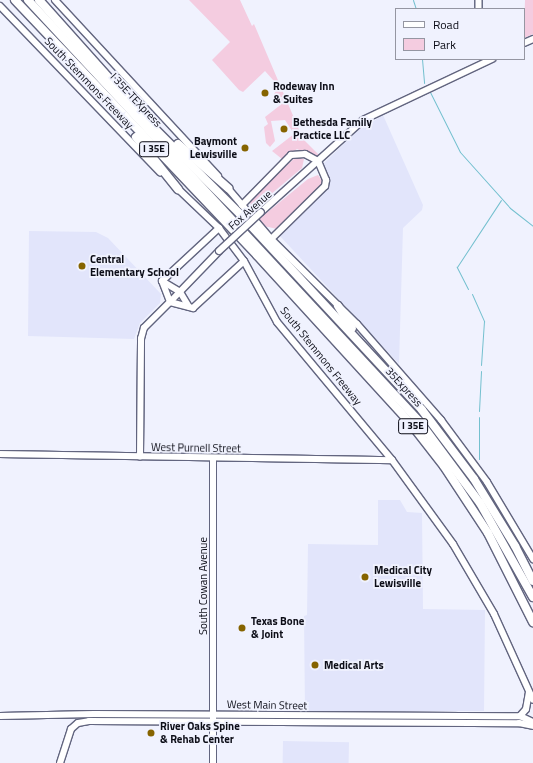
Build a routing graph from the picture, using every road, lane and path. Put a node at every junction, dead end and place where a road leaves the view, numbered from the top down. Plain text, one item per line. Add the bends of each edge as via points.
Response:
1 (15, 0) edge
2 (28, 0) edge
3 (55, 0) edge
4 (40, 1) edge
5 (0, 6) edge
6 (488, 60) edge
7 (78, 67) junction
8 (149, 123) junction
9 (305, 154) junction
10 (318, 162) junction
11 (310, 169) junction
12 (323, 174) junction
13 (228, 188) junction
14 (178, 190) junction
15 (242, 205) junction
16 (228, 214) joint
17 (219, 228) junction
18 (271, 239) junction
19 (244, 261) junction
20 (162, 281) junction
21 (180, 292) junction
22 (170, 302) junction
23 (338, 306) junction
24 (189, 307) junction
25 (356, 338) junction
26 (0, 454) edge
27 (140, 457) junction
28 (213, 458) junction
29 (392, 460) junction
30 (516, 546) junction
31 (533, 559) edge
32 (533, 574) edge
33 (533, 581) edge
34 (533, 597) edge
35 (533, 622) edge
36 (530, 690) junction
37 (533, 700) edge
38 (0, 716) edge
39 (505, 716) junction
40 (520, 716) junction
41 (213, 718) junction
42 (491, 722) junction
43 (533, 722) edge
44 (533, 726) edge
45 (60, 763) edge
46 (213, 763) edge

1 - 7 highway, South Stemmons Freeway / I 35E
2 - 16 highway, I 35E TEXpress
3 - 13 main road via 193,146
4 - 8 highway, South Stemmons Freeway / I 35E
5 - 14 main road, South Stemmons Freeway
6 - 10 main road, Fox Avenue via 363,120
7 - 14 highway
7 - 35 highway, South Stemmons Freeway / I 35E via 257,254 412,425 488,533
8 - 13 highway
8 - 25 highway, South Stemmons Freeway / I 35E
9 - 10 main road
9 - 11 main road
9 - 15 main road via 290,155
10 - 11 main road, Fox Avenue
10 - 12 main road
11 - 12 main road
11 - 21 main road, Fox Avenue, bridge via 219,251
12 - 18 main road via 326,183 323,189
13 - 15 main road
14 - 17 main road, South Stemmons Freeway
15 - 18 main road
16 - 34 highway, 35Express via 431,436 480,504
17 - 19 main road, South Stemmons Freeway
17 - 20 main road
18 - 23 main road
19 - 24 main road via 202,302
19 - 29 main road, South Stemmons Freeway via 277,322
20 - 21 main road
20 - 22 main road
21 - 22 main road, Fox Avenue
21 - 24 main road
22 - 24 main road
22 - 27 street, Fox Avenue via 144,328 141,339
23 - 25 highway
23 - 31 main road via 367,335 441,420 487,482
25 - 30 highway, South Stemmons Freeway / I 35E via 422,410 474,479
26 - 27 street, West Purnell Street
27 - 28 street, West Purnell Street
28 - 29 street, West Purnell Street
28 - 41 street, South Cowan Avenue
29 - 36 main road, South Stemmons Freeway via 471,571
30 - 32 highway
30 - 33 highway, South Stemmons Freeway / I 35E
36 - 37 main road, South Stemmons Freeway
36 - 40 main road via 526,710
38 - 41 main road, West Main Street
39 - 40 main road, West Main Street
39 - 41 main road, West Main Street
39 - 42 main road
40 - 43 main road, West Main Street
41 - 42 main road, West Main Street
41 - 45 main road, West Main Street via 89,720 73,726
41 - 46 street, South Cowan Avenue
42 - 44 main road, West Main Street via 519,722

